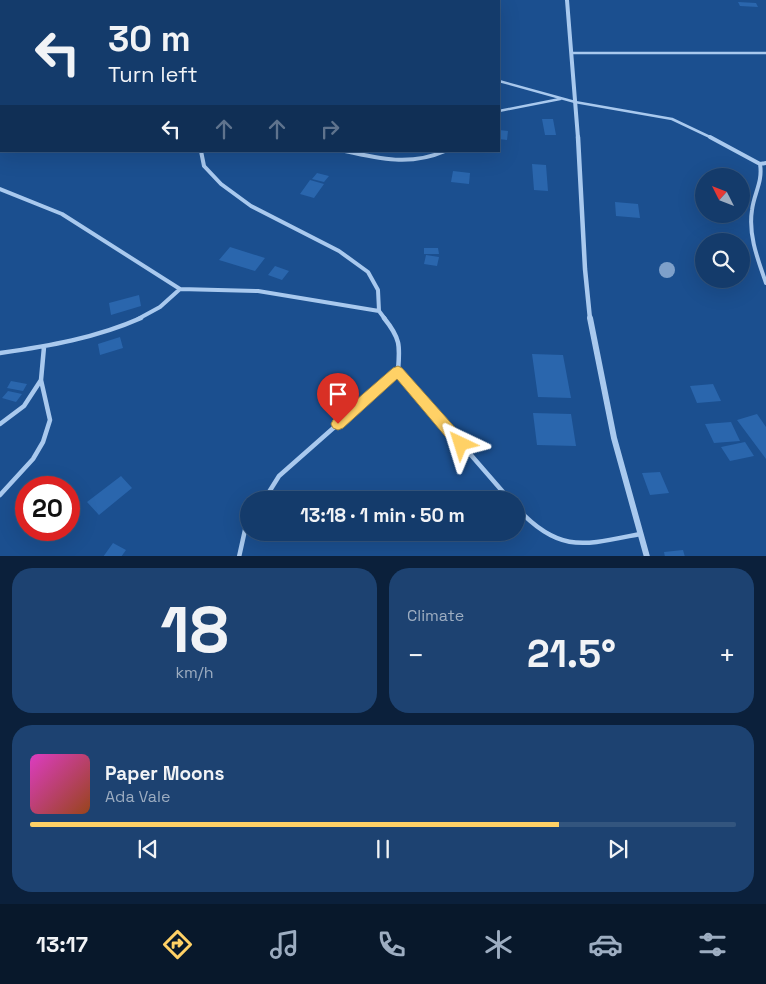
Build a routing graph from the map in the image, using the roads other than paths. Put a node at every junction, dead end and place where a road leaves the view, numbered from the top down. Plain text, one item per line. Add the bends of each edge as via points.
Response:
1 (567, 0) edge
2 (573, 53) junction
3 (766, 53) edge
4 (500, 81) edge
5 (562, 99) junction
6 (575, 102) junction
7 (500, 111) edge
8 (201, 152) edge
9 (350, 152) edge
10 (443, 152) edge
11 (766, 163) edge
12 (760, 164) junction
13 (0, 189) edge
14 (766, 283) edge
15 (180, 289) junction
16 (379, 311) junction
17 (44, 346) junction
18 (0, 353) edge
19 (398, 371) junction
20 (41, 380) junction
21 (0, 424) edge
22 (270, 491) edge
23 (502, 491) edge
24 (0, 495) edge
25 (525, 516) edge
26 (640, 534) junction
27 (242, 541) edge
28 (239, 556) edge
29 (647, 556) edge

1 - 2 street
2 - 3 lane
2 - 6 street
4 - 5 lane
5 - 6 lane
5 - 7 lane
6 - 12 lane via 672,119
6 - 26 street via 590,317 606,409
8 - 16 lane via 204,166 243,200 339,251 368,272 378,290
9 - 10 lane via 394,161 426,159
11 - 12 lane
12 - 14 lane via 763,177 752,208 751,236
13 - 15 lane via 62,214
15 - 16 lane via 258,291
15 - 17 lane via 160,306 129,323
16 - 19 lane via 400,345
17 - 18 lane
17 - 20 lane
19 - 22 lane via 279,476
19 - 23 lane
20 - 21 lane via 24,406
20 - 24 lane via 50,420 43,442 33,459
25 - 26 lane via 540,530 583,544
26 - 29 street
27 - 28 lane

